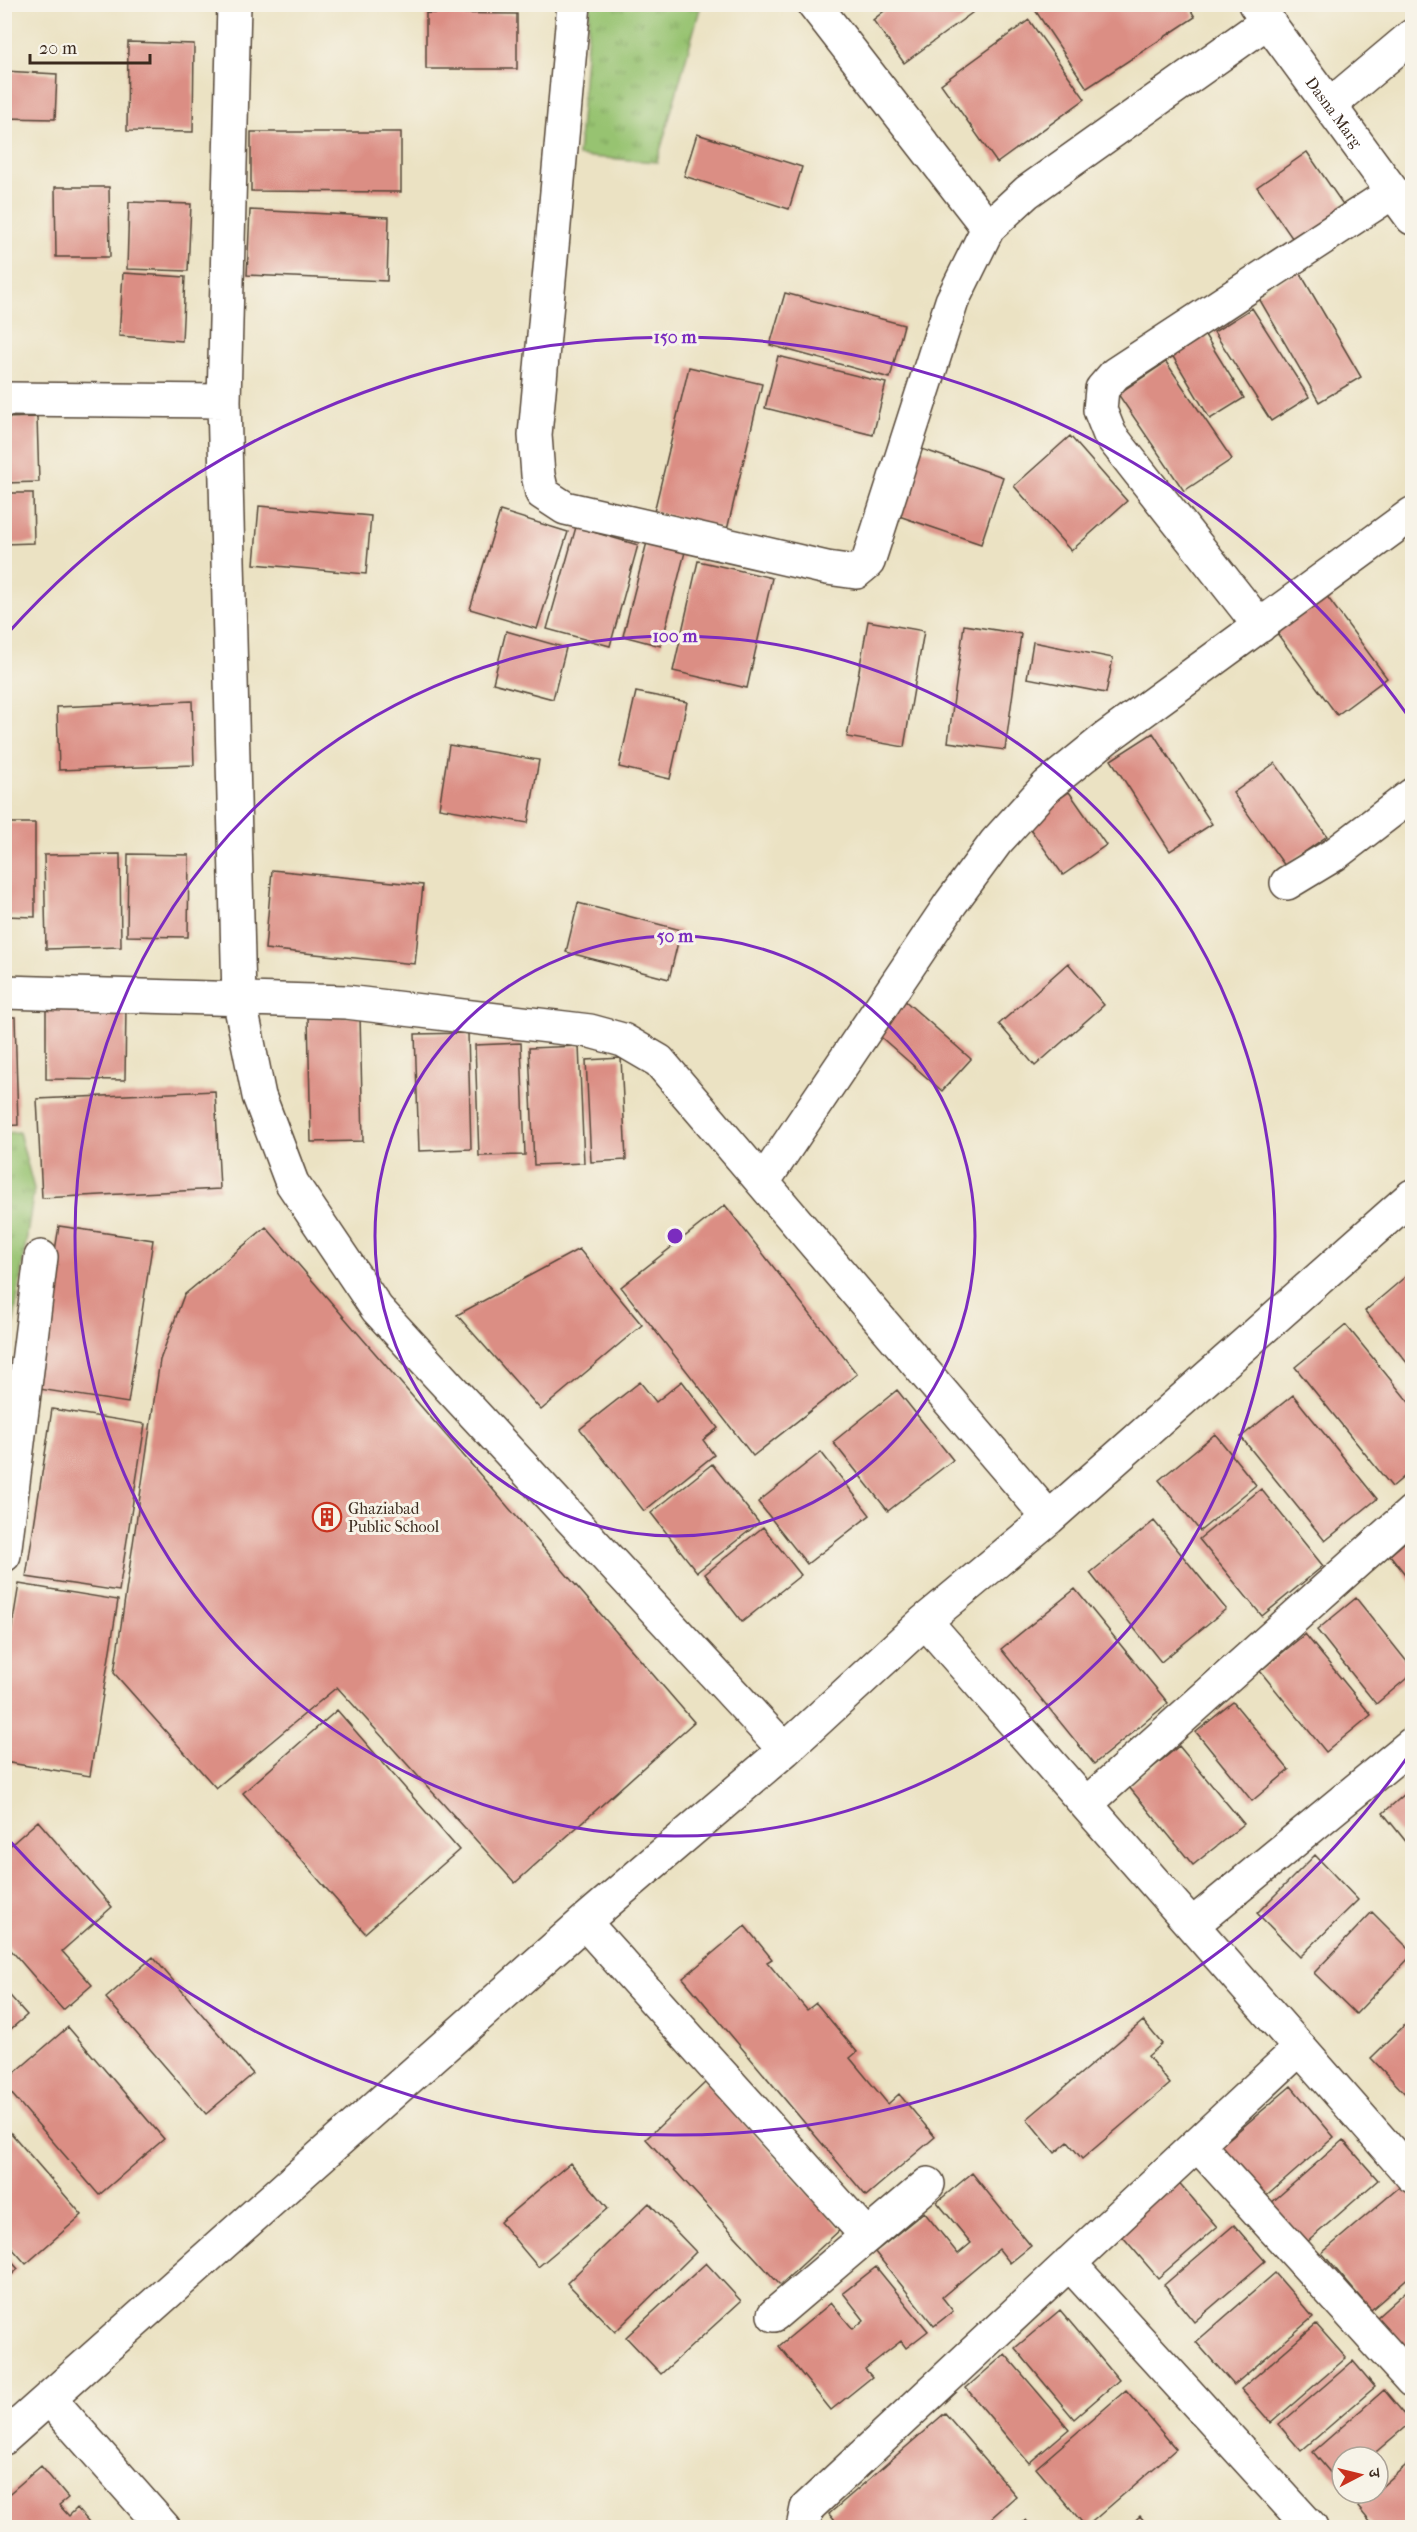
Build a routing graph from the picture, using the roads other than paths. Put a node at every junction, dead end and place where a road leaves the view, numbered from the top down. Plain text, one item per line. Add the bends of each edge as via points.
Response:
1 (234, 4) edge
2 (574, 4) edge
3 (814, 4) edge
4 (1262, 13) edge
5 (1413, 36) edge
6 (1330, 105) junction
7 (1394, 192) junction
8 (1413, 218) edge
9 (988, 228) junction
10 (4, 399) edge
11 (224, 401) junction
12 (1413, 514) edge
13 (1260, 626) junction
14 (1413, 795) edge
15 (1287, 883) dead end
16 (4, 992) edge
17 (239, 998) junction
18 (763, 1182) junction
19 (1413, 1196) edge
20 (41, 1257) dead end
21 (1413, 1512) edge
22 (1049, 1518) junction
23 (4, 1555) edge
24 (925, 1621) junction
25 (1413, 1744) edge
26 (785, 1750) junction
27 (1086, 1804) junction
28 (584, 1923) junction
29 (1192, 1925) junction
30 (1300, 2048) junction
31 (1197, 2144) junction
32 (1413, 2176) edge
33 (928, 2184) dead end
34 (867, 2236) junction
35 (1069, 2263) junction
36 (774, 2315) dead end
37 (1413, 2381) edge
38 (49, 2398) junction
39 (4, 2438) edge
40 (164, 2528) edge
41 (803, 2528) edge
42 (1311, 2528) edge

1 - 11 street
2 - 9 street via 535,435 542,493 565,508 856,572 868,562 876,542 952,301
3 - 9 street
4 - 6 street, Dasna Marg
4 - 9 street via 1027,192
5 - 6 street
6 - 7 street, Dasna Marg
7 - 8 street, Dasna Marg
7 - 13 street via 1115,374 1102,389 1100,410 1110,435
10 - 11 street
11 - 17 street
12 - 13 street
13 - 18 street via 1106,738 1056,779 996,842
14 - 15 street via 1335,854
16 - 17 street
17 - 18 street via 346,1002 590,1031 623,1040 659,1061
17 - 26 street via 259,1096 292,1183 377,1309
18 - 22 street
19 - 22 street
20 - 23 street
21 - 27 street
22 - 24 street
24 - 26 street
24 - 27 street
25 - 29 street
26 - 28 street
27 - 29 street
28 - 34 street
28 - 38 street
29 - 30 street
30 - 31 street
30 - 32 street
31 - 35 street
31 - 37 street
33 - 34 street
34 - 36 street
35 - 41 street via 807,2508
35 - 42 street
38 - 39 street
38 - 40 street

